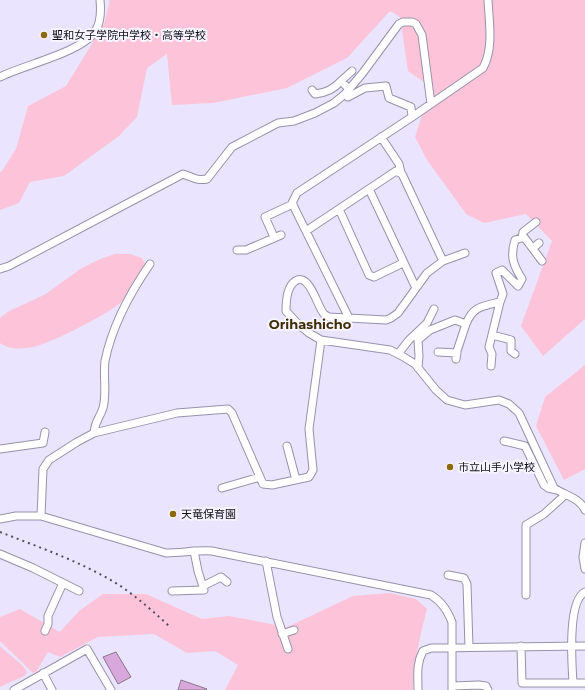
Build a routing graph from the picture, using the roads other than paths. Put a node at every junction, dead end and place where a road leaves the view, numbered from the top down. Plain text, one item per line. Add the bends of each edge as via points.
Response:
1 (100, 0) edge
2 (488, 0) edge
3 (352, 71) dead end
4 (0, 77) edge
5 (341, 81) junction
6 (312, 90) dead end
7 (347, 92) junction
8 (431, 104) junction
9 (412, 117) junction
10 (380, 138) junction
11 (401, 173) junction
12 (369, 189) junction
13 (293, 204) junction
14 (339, 210) junction
15 (536, 222) dead end
16 (306, 231) junction
17 (522, 238) junction
18 (539, 243) dead end
19 (533, 248) junction
20 (236, 250) dead end
21 (465, 252) dead end
22 (443, 261) junction
23 (542, 261) dead end
24 (404, 263) junction
25 (150, 264) dead end
26 (0, 269) edge
27 (416, 288) junction
28 (500, 302) junction
29 (434, 309) dead end
30 (349, 318) junction
31 (466, 324) junction
32 (492, 335) junction
33 (321, 340) junction
34 (438, 352) dead end
35 (398, 354) junction
36 (515, 354) dead end
37 (491, 366) dead end
38 (418, 368) junction
39 (45, 432) dead end
40 (94, 433) junction
41 (504, 442) dead end
42 (287, 446) dead end
43 (0, 449) edge
44 (260, 477) junction
45 (296, 480) junction
46 (222, 488) dead end
47 (557, 490) junction
48 (565, 495) junction
49 (585, 510) edge
50 (41, 516) junction
51 (0, 519) edge
52 (585, 543) edge
53 (194, 551) junction
54 (0, 554) edge
55 (266, 561) junction
56 (585, 569) edge
57 (448, 575) dead end
58 (227, 582) dead end
59 (63, 583) junction
60 (203, 586) junction
61 (79, 591) dead end
62 (172, 591) dead end
63 (585, 592) edge
64 (526, 595) dead end
65 (294, 630) dead end
66 (45, 631) dead end
67 (282, 634) junction
68 (521, 646) junction
69 (572, 646) junction
70 (585, 646) edge
71 (452, 647) junction
72 (469, 647) junction
73 (288, 649) dead end
74 (43, 673) junction
75 (573, 683) junction
76 (585, 683) edge
77 (452, 688) edge
78 (14, 690) edge
79 (52, 690) edge
80 (111, 690) edge
81 (418, 690) edge
82 (488, 690) edge

1 - 4 street via 100,18 96,30 86,42
2 - 8 street via 490,48 483,68
3 - 5 street
5 - 6 street via 336,87 320,93 315,94
5 - 7 street
7 - 8 street via 399,24 412,22 422,35
7 - 9 street via 348,97 366,88 386,86 389,98 411,107
7 - 26 street via 334,103 315,113 294,121 278,123 232,147 207,179 195,180 183,174
8 - 9 street
9 - 10 street
10 - 11 street via 399,164
10 - 13 street via 297,193
11 - 12 street via 396,171
11 - 22 street
12 - 14 street
12 - 24 street
13 - 16 street
13 - 20 street via 266,217 278,236 246,250
14 - 16 street
14 - 24 street via 369,275 374,277
15 - 17 street via 523,232
16 - 30 street
17 - 19 street via 524,237
17 - 28 street via 515,240 512,252 522,279 518,286 502,270 496,273 503,294
18 - 19 street
19 - 23 street
21 - 22 street
22 - 27 street via 426,272
24 - 27 street
25 - 40 street via 134,288 111,338 105,365 103,408 95,424
27 - 30 street via 398,313 391,318
28 - 31 street via 477,308
28 - 32 street
29 - 35 street via 427,323
30 - 33 street via 329,317 323,313 304,280 292,283 286,310 299,325
31 - 34 street via 456,356
31 - 38 street via 455,320 430,330 418,340
32 - 36 street via 511,340 511,352
32 - 37 street via 489,347 492,354
33 - 35 street via 390,350
33 - 45 street via 309,430 313,470 310,477
35 - 38 street
38 - 47 street via 447,400 465,405 499,400 509,404 519,413
39 - 43 street via 43,443
40 - 44 street via 177,413 228,409
40 - 50 street via 49,460 43,469
41 - 47 street via 525,446 544,485
42 - 45 street
44 - 45 street via 263,484 272,485
44 - 46 street
47 - 48 street
48 - 49 street via 576,500
48 - 64 street via 544,514 526,525
50 - 51 street
50 - 53 street via 166,554
52 - 56 street
53 - 55 street via 212,551
53 - 60 street
54 - 59 street
55 - 67 street
55 - 71 street via 431,595 440,601 448,612 452,622
57 - 72 street via 464,578 467,584
58 - 60 street via 221,576
59 - 61 street
59 - 66 street via 48,616
60 - 62 street via 204,590
63 - 69 street via 579,598 572,625
65 - 67 street
67 - 73 street
68 - 69 street
68 - 72 street
68 - 75 street via 522,683
69 - 70 street
69 - 75 street
71 - 72 street
71 - 77 street
71 - 81 street via 423,651 417,671
74 - 78 street
74 - 79 street
74 - 80 street via 87,649
75 - 76 street
77 - 82 street via 479,685 486,686

